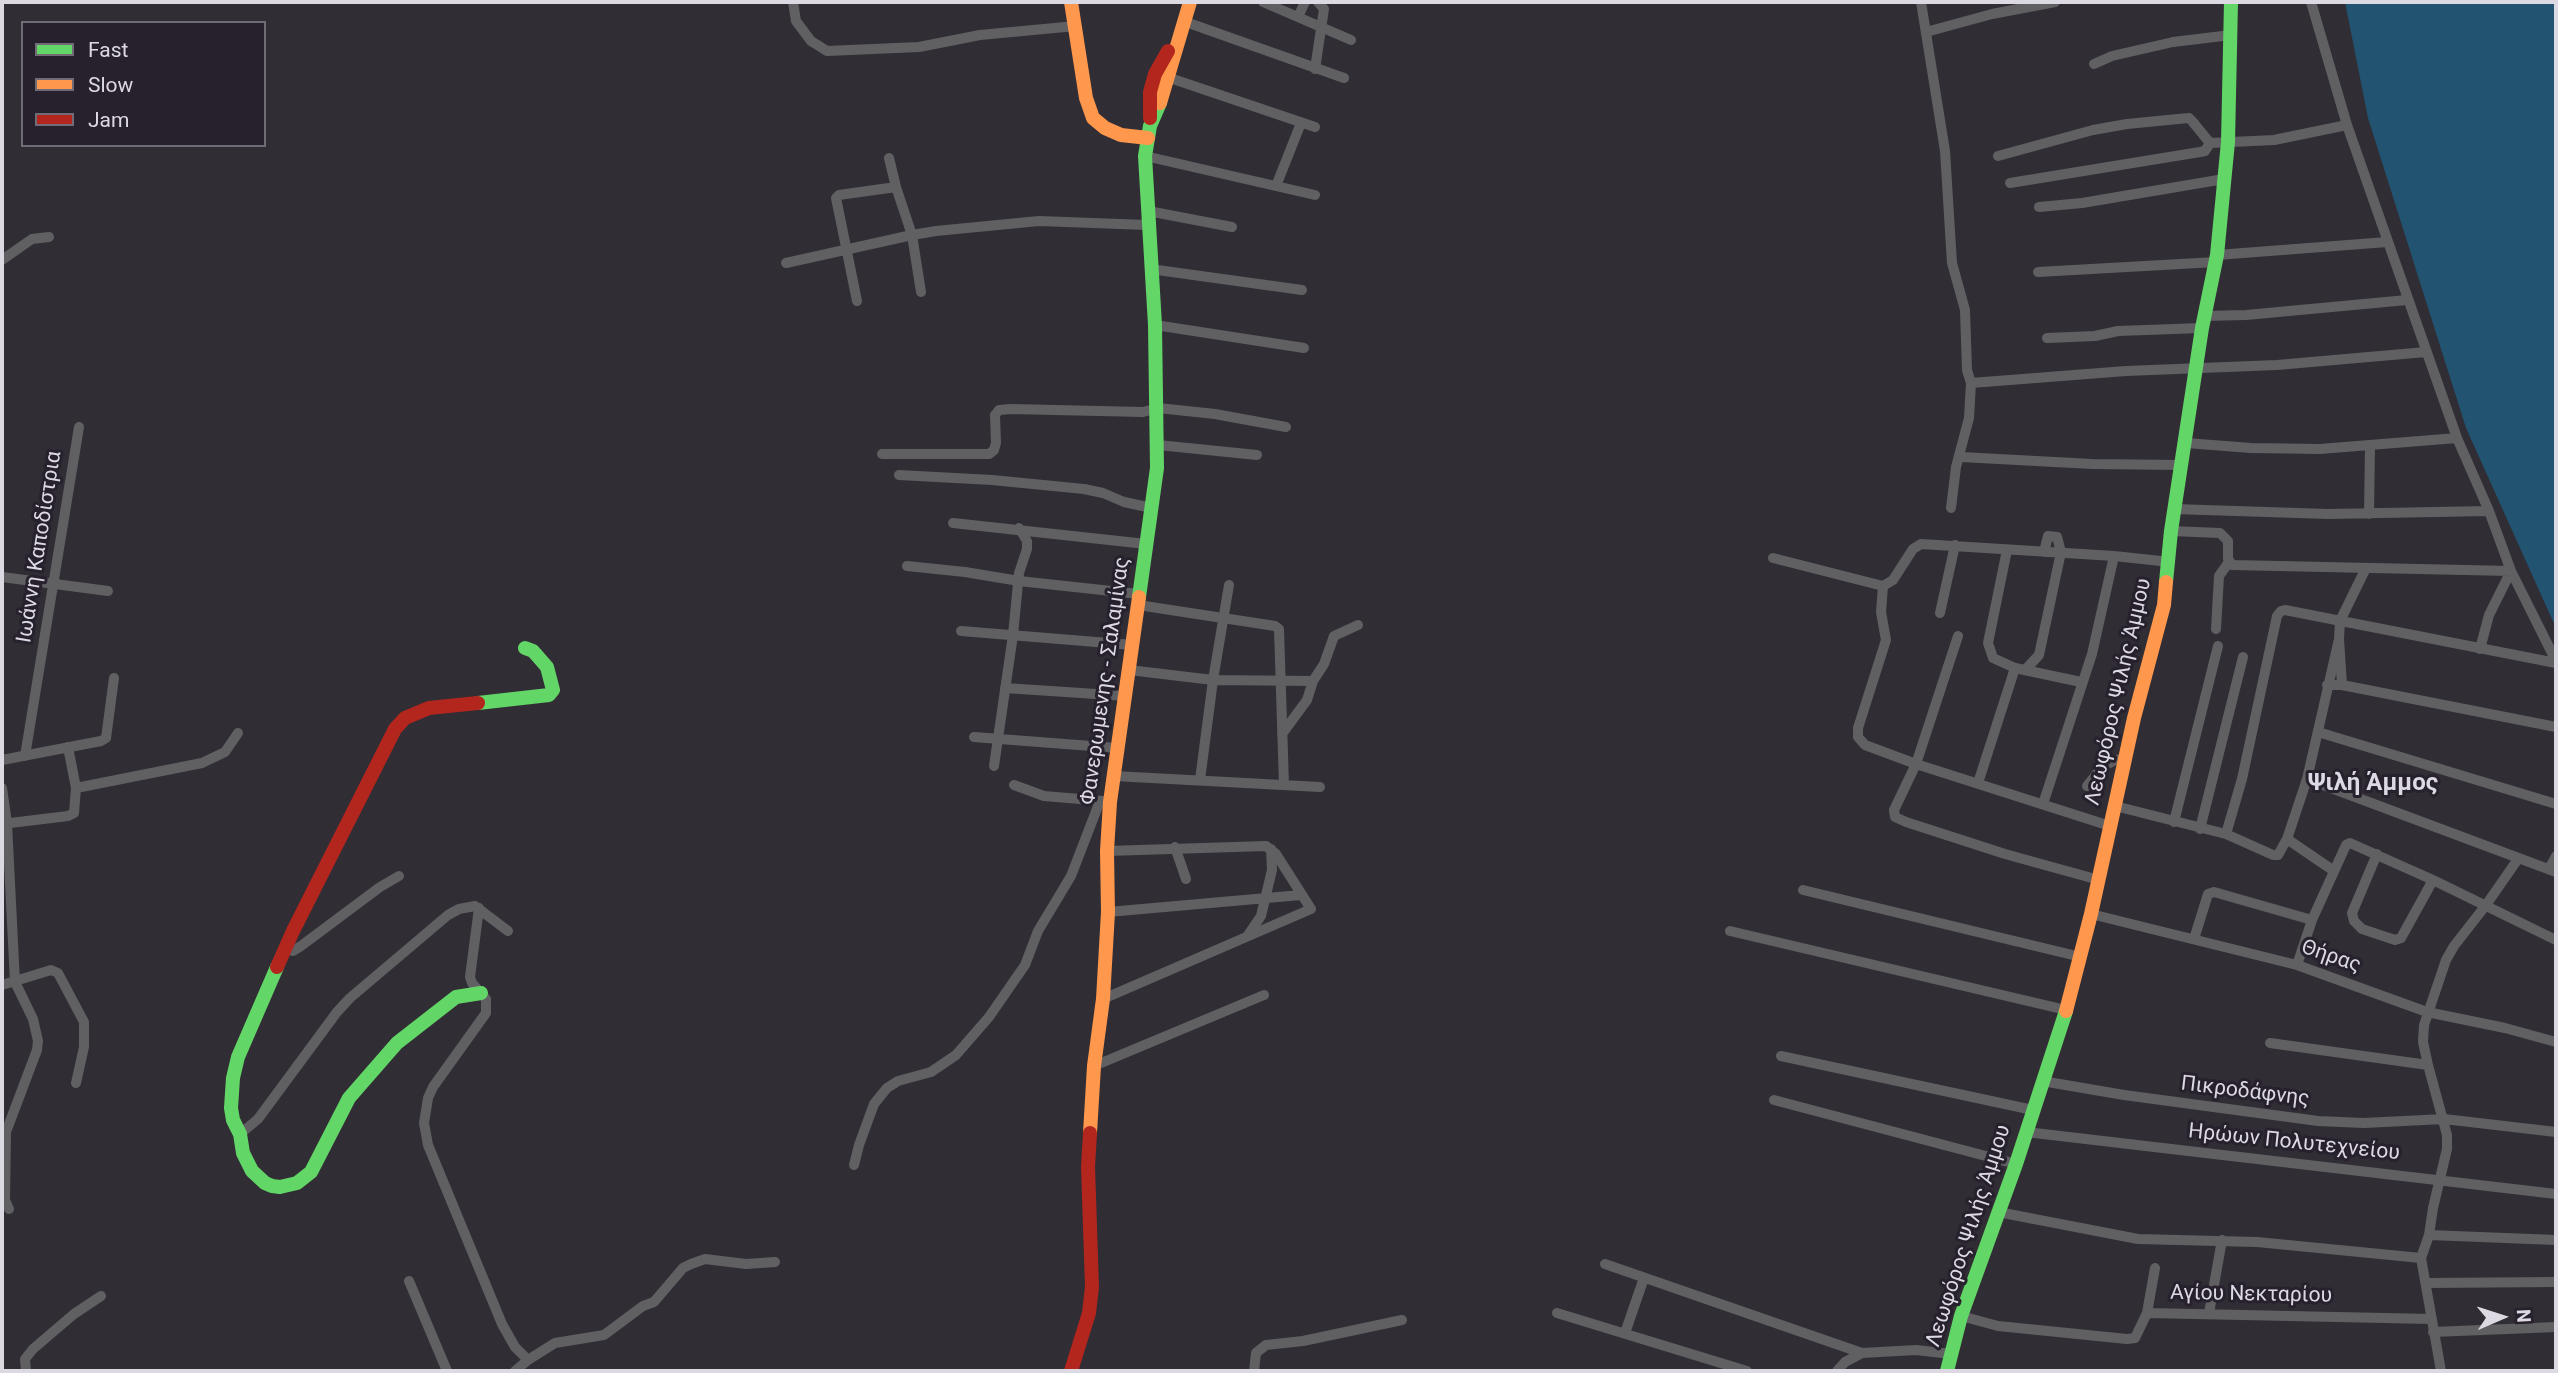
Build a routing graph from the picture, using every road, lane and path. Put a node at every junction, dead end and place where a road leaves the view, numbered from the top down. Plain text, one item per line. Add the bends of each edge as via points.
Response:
1 (793, 2) edge
2 (1072, 2) edge
3 (1190, 2) edge
4 (1264, 2) edge
5 (1305, 2) edge
6 (1318, 2) edge
7 (1921, 2) edge
8 (2055, 2) edge
9 (2231, 2) edge
10 (2311, 2) edge
11 (1297, 17) junction
12 (1076, 26) junction
13 (1181, 28) junction
14 (1321, 28) junction
15 (1926, 32) junction
16 (2231, 35) junction
17 (1351, 40) dead end
18 (2094, 64) dead end
19 (1315, 69) junction
20 (1167, 78) junction
21 (1344, 78) dead end
22 (1301, 122) junction
23 (2347, 125) junction
24 (1315, 127) dead end
25 (1149, 132) junction
26 (2228, 142) junction
27 (2210, 144) junction
28 (1145, 156) junction
29 (1998, 156) dead end
30 (889, 158) dead end
31 (2224, 179) junction
32 (2010, 183) dead end
33 (1276, 186) junction
34 (896, 187) junction
35 (1315, 195) dead end
36 (2039, 208) dead end
37 (1147, 218) junction
38 (1232, 227) dead end
39 (912, 235) junction
40 (49, 237) dead end
41 (2387, 242) junction
42 (847, 249) junction
43 (2216, 258) junction
44 (2, 260) edge
45 (786, 263) dead end
46 (1150, 270) junction
47 (2038, 272) dead end
48 (1302, 290) dead end
49 (921, 292) dead end
50 (2407, 300) junction
51 (857, 301) dead end
52 (2203, 322) junction
53 (1155, 325) junction
54 (2047, 338) dead end
55 (1304, 348) dead end
56 (2426, 352) junction
57 (2196, 369) junction
58 (1970, 383) junction
59 (1158, 408) junction
60 (79, 427) dead end
61 (1286, 428) dead end
62 (2456, 438) junction
63 (2186, 443) junction
64 (1158, 445) junction
65 (2370, 445) junction
66 (882, 454) dead end
67 (1257, 455) dead end
68 (1961, 457) junction
69 (2181, 465) junction
70 (899, 475) dead end
71 (1152, 508) junction
72 (1951, 508) dead end
73 (2174, 509) junction
74 (2489, 511) junction
75 (2369, 514) junction
76 (953, 523) dead end
77 (1019, 528) junction
78 (2171, 531) junction
79 (1146, 544) junction
80 (1955, 545) junction
81 (2007, 550) junction
82 (2044, 552) junction
83 (2062, 552) junction
84 (2114, 556) junction
85 (1773, 558) dead end
86 (2170, 562) junction
87 (2229, 562) junction
88 (907, 566) dead end
89 (2366, 568) junction
90 (2511, 571) junction
91 (2, 577) edge
92 (1019, 581) junction
93 (54, 585) junction
94 (1229, 585) dead end
95 (1882, 586) junction
96 (108, 591) dead end
97 (1139, 600) junction
98 (1940, 612) dead end
99 (1224, 620) junction
100 (2340, 621) junction
101 (1358, 625) dead end
102 (2216, 629) dead end
103 (961, 631) dead end
104 (1013, 635) junction
105 (1958, 636) dead end
106 (2339, 639) junction
107 (1133, 645) junction
108 (2218, 646) dead end
109 (525, 648) dead end
110 (2480, 649) junction
111 (2243, 657) dead end
112 (2556, 662) edge
113 (2020, 668) junction
114 (1129, 670) junction
115 (114, 678) dead end
116 (1213, 680) junction
117 (1280, 680) junction
118 (1313, 681) junction
119 (2081, 682) junction
120 (2327, 685) junction
121 (2342, 685) junction
122 (1004, 688) junction
123 (1126, 696) junction
124 (2556, 727) edge
125 (2318, 732) junction
126 (238, 733) dead end
127 (1282, 734) junction
128 (974, 737) dead end
129 (998, 739) junction
130 (68, 747) junction
131 (1117, 748) junction
132 (25, 756) junction
133 (2125, 759) junction
134 (2, 760) edge
135 (1916, 764) junction
136 (994, 766) dead end
137 (1114, 776) junction
138 (2307, 779) junction
139 (1200, 780) junction
140 (1978, 783) junction
141 (1014, 785) dead end
142 (1284, 785) junction
143 (2087, 786) dead end
144 (1320, 787) dead end
145 (2, 788) edge
146 (76, 788) junction
147 (1105, 801) junction
148 (2043, 804) junction
149 (2556, 804) edge
150 (2115, 806) junction
151 (2174, 822) junction
152 (4, 824) edge
153 (2110, 826) junction
154 (2200, 829) junction
155 (2226, 834) junction
156 (2287, 839) junction
157 (1175, 847) junction
158 (1271, 849) junction
159 (1107, 851) junction
160 (2377, 854) junction
161 (2556, 856) edge
162 (2518, 859) junction
163 (2553, 870) edge
164 (2334, 871) junction
165 (399, 876) dead end
166 (1186, 879) dead end
167 (2099, 880) junction
168 (2433, 880) junction
169 (1803, 890) dead end
170 (1301, 895) junction
171 (1263, 899) junction
172 (2486, 905) junction
173 (479, 908) junction
174 (1108, 912) junction
175 (2091, 914) junction
176 (2312, 920) junction
177 (508, 931) dead end
178 (1730, 931) dead end
179 (1248, 935) junction
180 (2194, 939) junction
181 (2556, 940) edge
182 (287, 948) junction
183 (2081, 957) junction
184 (2297, 965) junction
185 (15, 982) junction
186 (2, 985) edge
187 (481, 993) junction
188 (1264, 995) dead end
189 (1103, 999) junction
190 (2066, 1010) junction
191 (2427, 1012) junction
192 (2556, 1042) edge
193 (2270, 1043) dead end
194 (1781, 1056) dead end
195 (2428, 1065) junction
196 (1094, 1066) junction
197 (2042, 1081) junction
198 (76, 1083) dead end
199 (1774, 1100) dead end
200 (2033, 1110) junction
201 (2444, 1119) junction
202 (2026, 1132) junction
203 (2556, 1132) edge
204 (240, 1133) junction
205 (2015, 1164) junction
206 (854, 1166) dead end
207 (2440, 1179) junction
208 (2556, 1194) edge
209 (2, 1207) edge
210 (1998, 1212) junction
211 (2429, 1235) junction
212 (2222, 1240) junction
213 (2556, 1240) edge
214 (2421, 1258) junction
215 (775, 1262) dead end
216 (1605, 1264) dead end
217 (2155, 1268) dead end
218 (1644, 1278) junction
219 (409, 1281) dead end
220 (2556, 1282) edge
221 (2427, 1283) junction
222 (101, 1296) dead end
223 (1557, 1312) dead end
224 (2147, 1313) junction
225 (2209, 1313) junction
226 (1961, 1316) junction
227 (2432, 1319) junction
228 (1402, 1320) dead end
229 (2556, 1327) edge
230 (2433, 1332) junction
231 (1625, 1333) junction
232 (1862, 1353) junction
233 (1951, 1354) junction
234 (528, 1360) junction
235 (26, 1371) edge
236 (447, 1371) edge
237 (515, 1371) edge
238 (1071, 1371) edge
239 (1254, 1371) edge
240 (1747, 1371) edge
241 (1837, 1371) edge
242 (1947, 1371) edge
243 (2441, 1371) edge

1 - 12 street via 796,21 811,41 827,51 919,47
2 - 12 street
3 - 13 street, Φανερωμενης - Σαλαμίνας
4 - 11 street
5 - 11 street
6 - 14 street via 1324,9
7 - 15 street
8 - 15 street
9 - 16 street, Λεωφόρος Ψιλής Άμμου
10 - 23 street
11 - 14 street
12 - 25 street via 1093,118 1113,132
13 - 19 street
13 - 20 street, Φανερωμενης - Σαλαμίνας
13 - 25 street via 1155,74
14 - 17 street
14 - 19 street
15 - 58 street via 1945,151 1952,263 1965,310
16 - 18 street via 2174,42
16 - 26 street, Λεωφόρος Ψιλής Άμμου
19 - 21 street
20 - 22 street
20 - 25 street, Φανερωμενης - Σαλαμίνας
22 - 24 street
22 - 33 street
23 - 26 street via 2274,140
23 - 41 street
25 - 28 street, Φανερωμενης - Σαλαμίνας
26 - 27 street
26 - 31 street, Λεωφόρος Ψιλής Άμμου
27 - 29 street via 2189,118 2093,130
27 - 32 street via 2200,152
28 - 33 street
28 - 37 street, Φανερωμενης - Σαλαμίνας
30 - 34 street
31 - 36 street
31 - 43 street, Λεωφόρος Ψιλής Άμμου
33 - 35 street
34 - 39 street
34 - 42 street via 837,196
37 - 38 street
37 - 39 street via 1038,221
37 - 46 street, Φανερωμενης - Σαλαμίνας
39 - 42 street
39 - 49 street
40 - 44 street via 32,239
41 - 43 street
41 - 50 street
42 - 45 street
42 - 51 street
43 - 47 street
43 - 52 street, Λεωφόρος Ψιλής Άμμου
46 - 48 street
46 - 53 street, Φανερωμενης - Σαλαμίνας
50 - 52 street
50 - 56 street
52 - 54 street
52 - 57 street, Λεωφόρος Ψιλής Άμμου
53 - 55 street
53 - 59 street, Φανερωμενης - Σαλαμίνας
56 - 57 street
56 - 62 street
57 - 58 street
57 - 63 street, Λεωφόρος Ψιλής Άμμου
58 - 68 street
59 - 61 street
59 - 64 street, Φανερωμενης - Σαλαμίνας
59 - 66 street via 1143,412 999,410 995,415 996,443 989,454
60 - 93 street, Ιωάννη Καποδίστρια
62 - 65 street
62 - 74 street
63 - 65 street via 2284,449
63 - 69 street, Λεωφόρος Ψιλής Άμμου
64 - 67 street
64 - 71 street, Φανερωμενης - Σαλαμίνας
65 - 75 street
68 - 69 street
68 - 72 street
69 - 73 street, Λεωφόρος Ψιλής Άμμου
70 - 71 street via 1091,490
71 - 79 street, Φανερωμενης - Σαλαμίνας
73 - 75 street
73 - 78 street, Λεωφόρος Ψιλής Άμμου
74 - 75 street
74 - 90 street
76 - 77 street
77 - 79 street
77 - 92 street via 1027,541
78 - 86 street, Λεωφόρος Ψιλής Άμμου
78 - 87 street via 2220,533 2228,541
79 - 97 street, Φανερωμενης - Σαλαμίνας
80 - 81 street
80 - 95 street via 1916,546 1893,580
80 - 98 street
81 - 82 street
81 - 113 street via 1988,643 1993,658
82 - 83 street
82 - 83 street via 2049,536 2060,542
83 - 84 street
83 - 113 street via 2039,655
84 - 86 street
84 - 119 street via 2092,654
85 - 95 street
86 - 133 street, Λεωφόρος Ψιλής Άμμου
87 - 89 street
87 - 102 street via 2219,576
88 - 92 street
89 - 90 street
89 - 100 street
90 - 110 street via 2489,615
90 - 112 street
91 - 93 street
92 - 97 street
92 - 104 street
93 - 96 street
93 - 132 street, Ιωάννη Καποδίστρια
94 - 99 street
95 - 135 street via 1886,640 1858,737 1865,745
97 - 99 street
97 - 107 street, Φανερωμενης - Σαλαμίνας
99 - 116 street
99 - 117 street via 1279,629
100 - 106 street
100 - 110 street
100 - 155 street via 2286,610 2277,617
101 - 118 street via 1334,636
103 - 104 street
104 - 107 street
104 - 122 street
105 - 135 street
106 - 120 street
106 - 121 street
107 - 114 street, Φανερωμενης - Σαλαμίνας
108 - 151 street
109 - 182 street via 547,667 549,695 429,708 400,723
110 - 112 street
111 - 154 street
113 - 119 street
113 - 140 street
114 - 116 street
114 - 123 street, Φανερωμενης - Σαλαμίνας
115 - 130 street via 106,738
116 - 117 street
116 - 139 street
117 - 118 street
117 - 127 street
118 - 127 street via 1307,700
119 - 148 street
120 - 121 street
120 - 125 street
121 - 124 street
122 - 123 street
122 - 129 street
123 - 131 street, Φανερωμενης - Σαλαμίνας
125 - 138 street
125 - 149 street
126 - 146 street via 225,752 202,763
127 - 142 street
128 - 129 street
129 - 131 street
129 - 136 street
130 - 132 street
130 - 146 street
131 - 137 street, Φανερωμενης - Σαλαμίνας
132 - 134 street
133 - 143 street via 2102,767
133 - 150 street, Λεωφόρος Ψιλής Άμμου
135 - 140 street
135 - 167 street via 1894,810 1895,817
137 - 139 street
137 - 147 street, Φανερωμενης - Σαλαμίνας
138 - 156 street
138 - 162 street
139 - 142 street
140 - 148 street
141 - 147 street via 1044,796
142 - 144 street
145 - 152 street
146 - 152 street via 74,813 68,816
147 - 159 street, Φανερωμενης - Σαλαμίνας
147 - 206 street via 1025,965 956,1055 931,1072 887,1088 874,1104
148 - 153 street
150 - 151 street
150 - 153 street, Λεωφόρος Ψιλής Άμμου
151 - 154 street
152 - 185 street
153 - 167 street, Λεωφόρος Ψιλής Άμμου
154 - 155 street
155 - 156 street via 2273,855 2282,852
156 - 164 street
157 - 158 street via 1251,845
157 - 159 street
157 - 166 street
158 - 170 street
158 - 171 street via 1272,870
159 - 174 street, Φανερωμενης - Σαλαμίνας
160 - 164 street via 2346,845
160 - 168 street
160 - 168 street via 2352,913 2362,929 2401,938
161 - 163 street
162 - 163 street
162 - 172 street
164 - 176 street
165 - 182 street via 301,946 293,951
167 - 175 street, Λεωφόρος Ψιλής Άμμου
168 - 172 street
169 - 183 street
170 - 171 street
170 - 179 street via 1311,909
171 - 174 street
171 - 179 street via 1261,916
172 - 181 street
172 - 191 street via 2446,960
173 - 177 street
173 - 187 street via 470,970 472,983
173 - 204 street via 448,915 350,998 258,1119
174 - 189 street, Φανερωμενης - Σαλαμίνας
175 - 180 street, Θήρας
175 - 183 street, Λεωφόρος Ψιλής Άμμου
176 - 180 street via 2214,892 2208,894
176 - 184 street
178 - 190 street
179 - 189 street
180 - 184 street, Θήρας
182 - 204 street via 233,1078 233,1120
183 - 190 street, Λεωφόρος Ψιλής Άμμου
184 - 191 street, Θήρας
185 - 186 street
185 - 198 street via 51,970 58,974 84,1022
185 - 209 street via 38,1041 6,1132 5,1200 9,1209
187 - 204 street via 456,997 379,1061 349,1098 311,1172 297,1183 280,1187 265,1183 243,1153
187 - 234 street via 486,1013 433,1087 424,1123 428,1145 502,1324
188 - 196 street
189 - 196 street, Φανερωμενης - Σαλαμίνας
190 - 197 street, Λεωφόρος Ψιλής Άμμου
191 - 192 street, Θήρας
191 - 195 street via 2423,1042
193 - 195 street
194 - 200 street
195 - 201 street
196 - 238 street, Φανερωμενης - Σαλαμίνας via 1088,1177 1091,1287 1089,1313
197 - 200 street, Λεωφόρος Ψιλής Άμμου
197 - 201 street, Πικροδάφνης via 2318,1121
199 - 205 street
200 - 202 street, Λεωφόρος Ψιλής Άμμου
201 - 203 street, Πικροδάφνης
201 - 207 street via 2447,1149
202 - 205 street, Λεωφόρος Ψιλής Άμμου
202 - 207 street, Ηρώων Πολυτεχνείου
205 - 210 street, Λεωφόρος Ψιλής Άμμου
207 - 208 street, Ηρώων Πολυτεχνείου
207 - 211 street
210 - 212 street via 2138,1239
210 - 226 street, Λεωφόρος Ψιλής Άμμου
211 - 213 street
211 - 214 street
212 - 214 street
212 - 225 street
214 - 221 street
215 - 234 street via 705,1259 691,1264 654,1302 604,1335 555,1342
216 - 218 street
217 - 224 street
218 - 231 street
218 - 232 street
219 - 236 street
220 - 221 street
221 - 227 street
222 - 235 street via 33,1349 25,1359
223 - 231 street
224 - 225 street, Αγίου Νεκταρίου
224 - 226 street, Αγίου Νεκταρίου via 2135,1338 2127,1339 1998,1326
225 - 227 street, Αγίου Νεκταρίου
226 - 233 street, Λεωφόρος Ψιλής Άμμου
227 - 230 street
228 - 239 street via 1266,1345 1256,1353
229 - 230 street
230 - 243 street
231 - 240 street
232 - 233 street via 1916,1350
232 - 241 street
233 - 242 street, Λεωφόρος Ψιλής Άμμου
234 - 237 street

